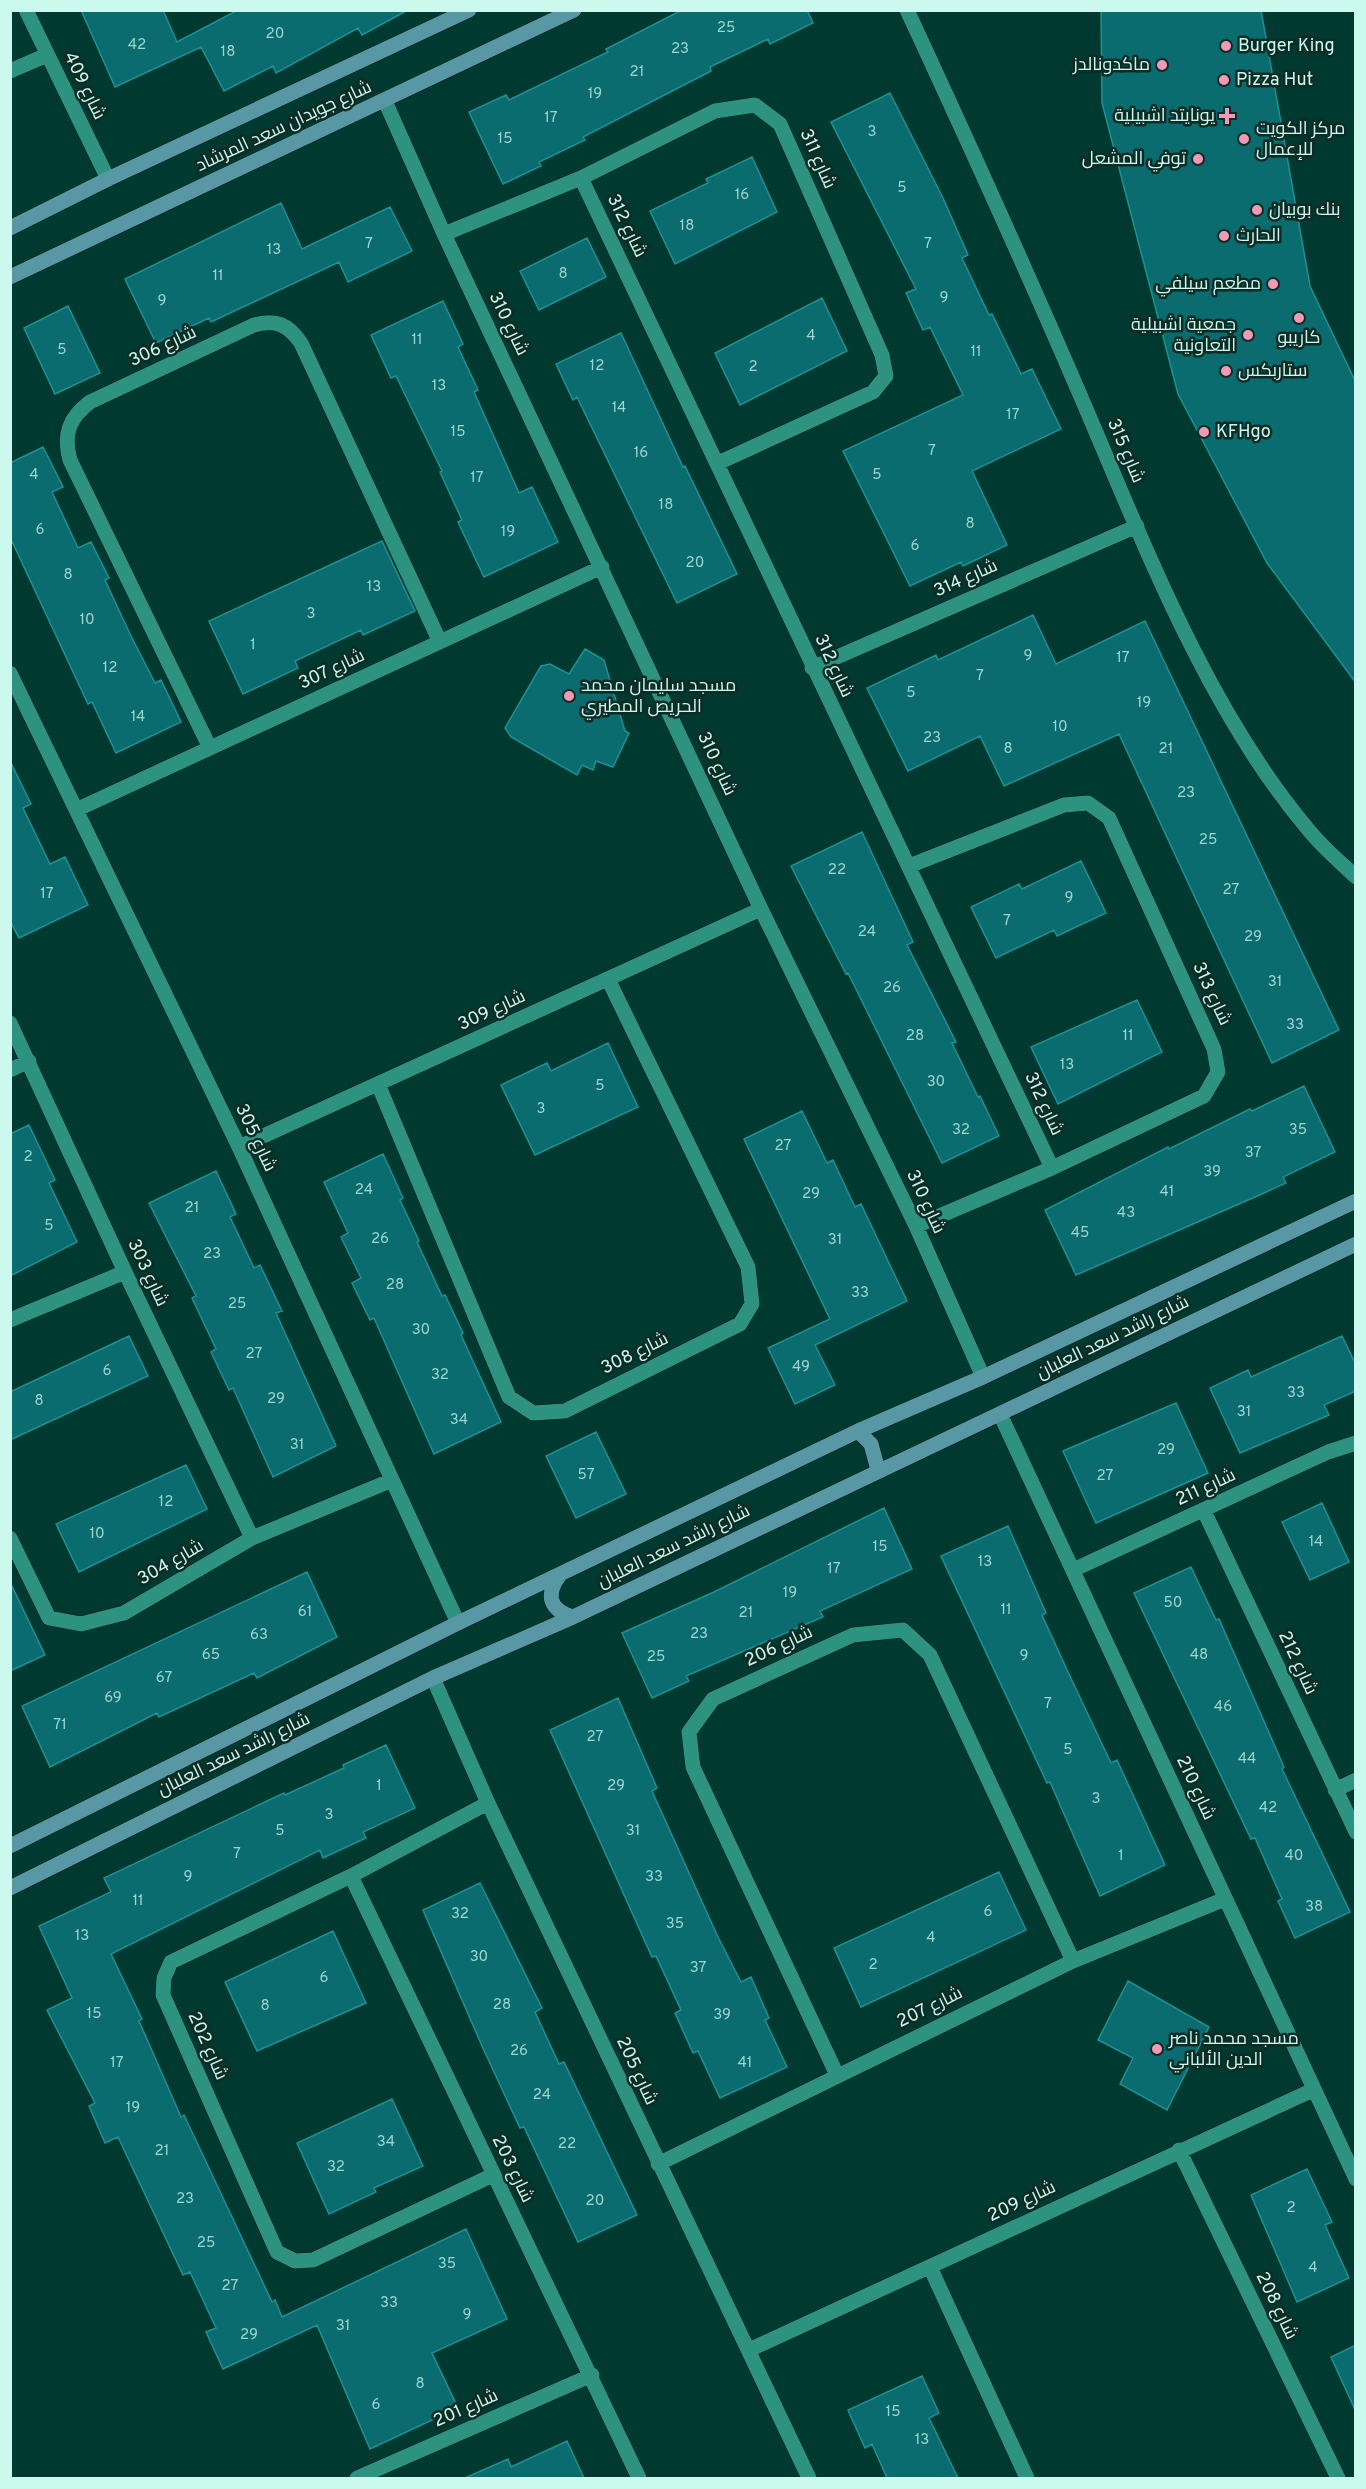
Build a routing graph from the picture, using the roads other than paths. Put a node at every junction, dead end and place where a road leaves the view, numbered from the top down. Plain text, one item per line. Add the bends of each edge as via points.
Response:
1 (26, 10) edge
2 (469, 10) edge
3 (574, 10) edge
4 (907, 10) edge
5 (47, 55) junction
6 (10, 71) edge
7 (385, 101) junction
8 (581, 178) junction
9 (108, 179) junction
10 (10, 228) edge
11 (444, 234) junction
12 (10, 277) edge
13 (718, 463) junction
14 (1137, 526) junction
15 (602, 567) junction
16 (440, 642) junction
17 (812, 668) junction
18 (10, 673) edge
19 (210, 748) junction
20 (78, 809) junction
21 (909, 866) junction
22 (1356, 877) edge
23 (761, 909) junction
24 (608, 979) junction
25 (10, 1023) edge
26 (29, 1061) junction
27 (10, 1070) edge
28 (378, 1084) junction
29 (239, 1147) junction
30 (1052, 1168) junction
31 (1356, 1201) edge
32 (916, 1226) junction
33 (1356, 1244) edge
34 (125, 1272) junction
35 (10, 1320) edge
36 (982, 1377) junction
37 (1000, 1414) junction
38 (858, 1431) junction
39 (1356, 1443) edge
40 (878, 1470) junction
41 (390, 1481) junction
42 (1204, 1511) junction
43 (10, 1538) edge
44 (252, 1538) junction
45 (1073, 1570) junction
46 (559, 1576) junction
47 (573, 1617) junction
48 (458, 1623) junction
49 (433, 1678) junction
50 (1356, 1780) edge
51 (1335, 1790) junction
52 (488, 1803) junction
53 (1356, 1832) edge
54 (10, 1846) edge
55 (351, 1876) junction
56 (10, 1888) edge
57 (1225, 1899) junction
58 (1073, 1961) junction
59 (837, 2075) junction
60 (1313, 2090) junction
61 (1179, 2150) junction
62 (658, 2164) junction
63 (493, 2175) junction
64 (1356, 2180) edge
65 (930, 2267) junction
66 (749, 2350) junction
67 (592, 2375) junction
68 (357, 2478) edge
69 (639, 2478) edge
70 (809, 2478) edge
71 (1027, 2478) edge
72 (1338, 2478) edge

1 - 5 street, شارع 409
2 - 9 main road, شارع جويدان سعد المرشاد
3 - 7 main road, شارع جويدان سعد المرشاد
4 - 14 street, شارع 315 via 1001,212
5 - 6 street
5 - 9 street, شارع 409
7 - 11 street, شارع 310
7 - 12 main road, شارع جويدان سعد المرشاد
8 - 11 street, شارع 311
8 - 13 street, شارع 312
8 - 13 street, شارع 311 via 715,111 755,105 780,124 882,355 886,376 873,392
9 - 10 main road, شارع جويدان سعد المرشاد
11 - 15 street, شارع 310
13 - 17 street, شارع 312
14 - 17 street, شارع 314
14 - 22 street, شارع 315 via 1193,646 1247,746 1307,829
15 - 16 street, شارع 307
15 - 23 street, شارع 310
16 - 19 street, شارع 307
16 - 19 street, شارع 306 via 301,342 281,324 254,325 90,402 77,412 68,427 66,444 70,460
17 - 21 street, شارع 312
18 - 20 street, شارع 305
19 - 20 street, شارع 307
20 - 29 street, شارع 305
21 - 30 street, شارع 312
21 - 30 street, شارع 313 via 1064,805 1088,803 1109,818 1214,1049 1218,1072 1204,1096
23 - 24 street, شارع 309
23 - 32 street, شارع 310
24 - 28 street, شارع 309
24 - 28 street, شارع 308 via 748,1268 752,1304 740,1324 565,1411 533,1413 509,1396
25 - 26 street, شارع 303
26 - 27 street
26 - 34 street, شارع 303
28 - 29 street, شارع 309
29 - 41 street, شارع 305
30 - 32 street, شارع 313
31 - 36 main road, شارع راشد سعد العلبان
32 - 36 street, شارع 310
33 - 37 main road, شارع راشد سعد العلبان
34 - 35 street
34 - 44 street, شارع 303
36 - 38 main road, شارع راشد سعد العلبان
37 - 40 main road, شارع راشد سعد العلبان
37 - 45 street, شارع 210
38 - 40 main road via 871,1444
38 - 46 main road, شارع راشد سعد العلبان
39 - 42 street, شارع 211 via 1328,1452
40 - 47 main road, شارع راشد سعد العلبان
41 - 44 street, شارع 304
41 - 48 street, شارع 305
42 - 45 street, شارع 211
42 - 51 street, شارع 212
43 - 44 street, شارع 304 via 49,1618 81,1624 124,1613
45 - 57 street, شارع 210
46 - 47 main road via 551,1588 552,1602 560,1613
46 - 48 main road, شارع راشد سعد العلبان
47 - 49 main road, شارع راشد سعد العلبان
48 - 54 main road, شارع راشد سعد العلبان
49 - 52 street, شارع 205
49 - 56 main road, شارع راشد سعد العلبان
50 - 51 street
51 - 53 street, شارع 212
52 - 55 street, شارع 202
52 - 62 street, شارع 205
55 - 63 street, شارع 203
55 - 63 street, شارع 202 via 171,1962 164,1978 163,1995 277,2252 295,2261 313,2260
57 - 58 street, شارع 207
57 - 60 street, شارع 210
58 - 59 street, شارع 207
58 - 59 street, شارع 206 via 930,1655 903,1630 853,1635 713,1699 690,1732 693,1767
59 - 62 street, شارع 207
60 - 61 street, شارع 209
60 - 64 street, شارع 210
61 - 65 street, شارع 209
61 - 72 street, شارع 208
62 - 66 street, شارع 205
63 - 67 street, شارع 203
65 - 66 street, شارع 209
65 - 71 street
66 - 70 street, شارع 205
67 - 68 street, شارع 201
67 - 69 street, شارع 203

